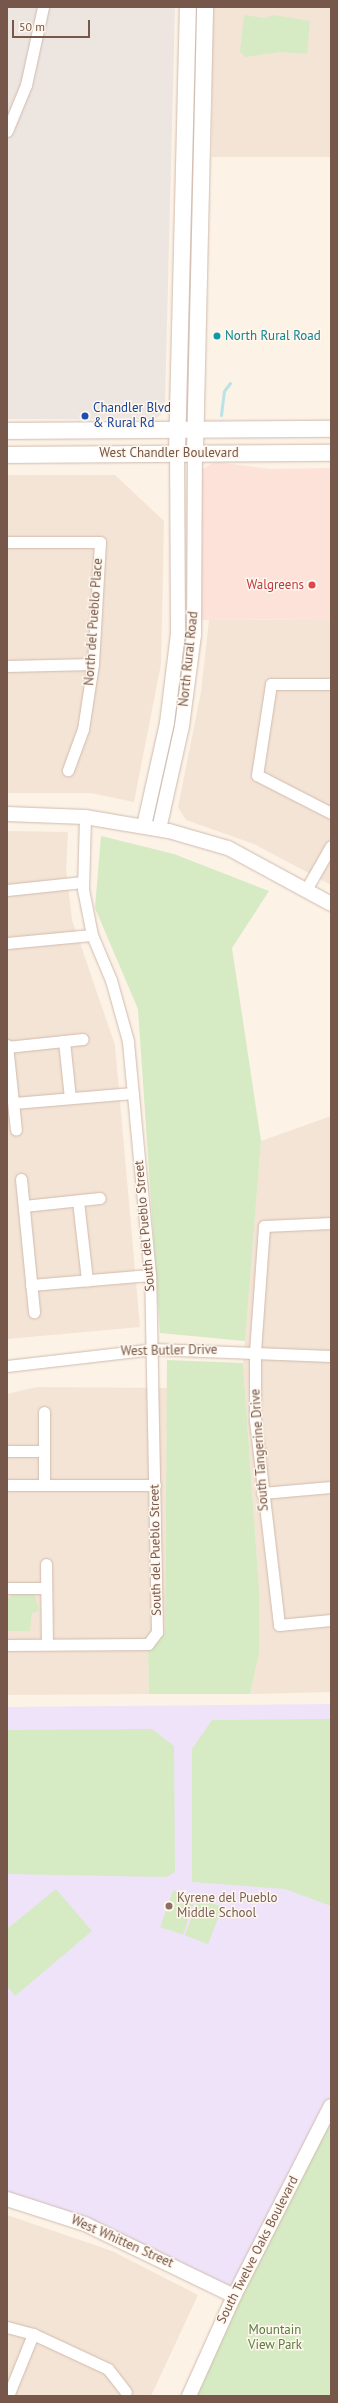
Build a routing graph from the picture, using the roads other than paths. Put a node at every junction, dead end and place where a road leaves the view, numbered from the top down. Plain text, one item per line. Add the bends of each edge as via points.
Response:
1 (43, 7) edge
2 (188, 7) edge
3 (205, 7) edge
4 (7, 132) edge
5 (331, 429) edge
6 (177, 430) junction
7 (195, 430) junction
8 (7, 431) edge
9 (177, 453) junction
10 (195, 453) junction
11 (331, 453) edge
12 (7, 455) edge
13 (7, 542) edge
14 (179, 599) junction
15 (195, 600) junction
16 (93, 664) junction
17 (7, 666) edge
18 (331, 684) edge
19 (68, 770) dead end
20 (331, 813) edge
21 (7, 814) edge
22 (85, 817) junction
23 (144, 826) junction
24 (159, 829) junction
25 (331, 846) edge
26 (83, 882) junction
27 (307, 888) junction
28 (7, 890) edge
29 (331, 904) edge
30 (92, 935) junction
31 (7, 944) edge
32 (83, 1039) dead end
33 (64, 1041) junction
34 (7, 1046) edge
35 (133, 1093) junction
36 (70, 1098) junction
37 (14, 1103) junction
38 (16, 1130) dead end
39 (21, 1179) dead end
40 (100, 1198) dead end
41 (78, 1201) junction
42 (24, 1206) junction
43 (331, 1223) edge
44 (150, 1275) junction
45 (87, 1280) junction
46 (31, 1286) junction
47 (34, 1312) dead end
48 (153, 1349) junction
49 (256, 1352) junction
50 (331, 1356) edge
51 (7, 1366) edge
52 (44, 1412) dead end
53 (7, 1451) edge
54 (44, 1451) junction
55 (7, 1485) edge
56 (44, 1485) junction
57 (155, 1485) junction
58 (331, 1487) edge
59 (262, 1493) junction
60 (46, 1564) dead end
61 (7, 1588) edge
62 (46, 1588) junction
63 (331, 1620) edge
64 (7, 1644) edge
65 (47, 1644) junction
66 (331, 2106) edge
67 (7, 2199) edge
68 (234, 2296) junction
69 (7, 2327) edge
70 (33, 2334) junction
71 (126, 2392) dead end
72 (8, 2396) edge
73 (189, 2396) edge

1 - 4 street via 26,85
2 - 6 main road, North Rural Road
3 - 7 main road, North Rural Road
5 - 7 main road, West Chandler Boulevard
6 - 7 main road, West Chandler Boulevard
6 - 8 main road, West Chandler Boulevard
6 - 9 main road, North Rural Road
7 - 10 main road, North Rural Road
9 - 10 main road, West Chandler Boulevard
9 - 12 main road, West Chandler Boulevard
9 - 14 street, North Rural Road
10 - 11 main road, West Chandler Boulevard
10 - 15 street, North Rural Road
13 - 16 street, North del Pueblo Place via 100,542
14 - 15 street
14 - 23 street, North Rural Road via 174,674
15 - 24 street, North Rural Road via 182,726
16 - 17 street
16 - 19 street, North del Pueblo Place via 83,729
18 - 20 street via 271,684 257,775
21 - 22 street
22 - 23 street
22 - 26 street, South del Pueblo Street
23 - 24 street
24 - 27 street via 228,848
25 - 27 street
26 - 28 street
26 - 30 street, South del Pueblo Street
27 - 29 street
30 - 31 street
30 - 35 street, South del Pueblo Street via 123,1019
32 - 33 street
33 - 34 street
33 - 36 street
34 - 37 street
35 - 36 street
35 - 44 street, South del Pueblo Street
36 - 37 street
37 - 38 street
39 - 42 street
40 - 41 street
41 - 42 street
41 - 45 street
42 - 46 street
43 - 49 street, South Tangerine Drive via 264,1226
44 - 45 street
44 - 48 street, South del Pueblo Street
45 - 46 street
46 - 47 street
48 - 49 street, West Butler Drive
48 - 51 street, West Butler Drive
48 - 57 street, South del Pueblo Street
49 - 50 street, West Butler Drive
49 - 59 street, South Tangerine Drive via 256,1420
52 - 54 street
53 - 54 street
54 - 56 street
55 - 56 street
56 - 57 street
57 - 65 street, South del Pueblo Street via 157,1632 153,1641
58 - 59 street
59 - 63 street, South Tangerine Drive via 280,1625
60 - 62 street
61 - 62 street
62 - 65 street
64 - 65 street
66 - 68 street, South Twelve Oaks Boulevard
67 - 68 street, West Whitten Street via 85,2224
68 - 73 street, South Twelve Oaks Boulevard
69 - 70 street
70 - 71 street via 108,2369
70 - 72 street

